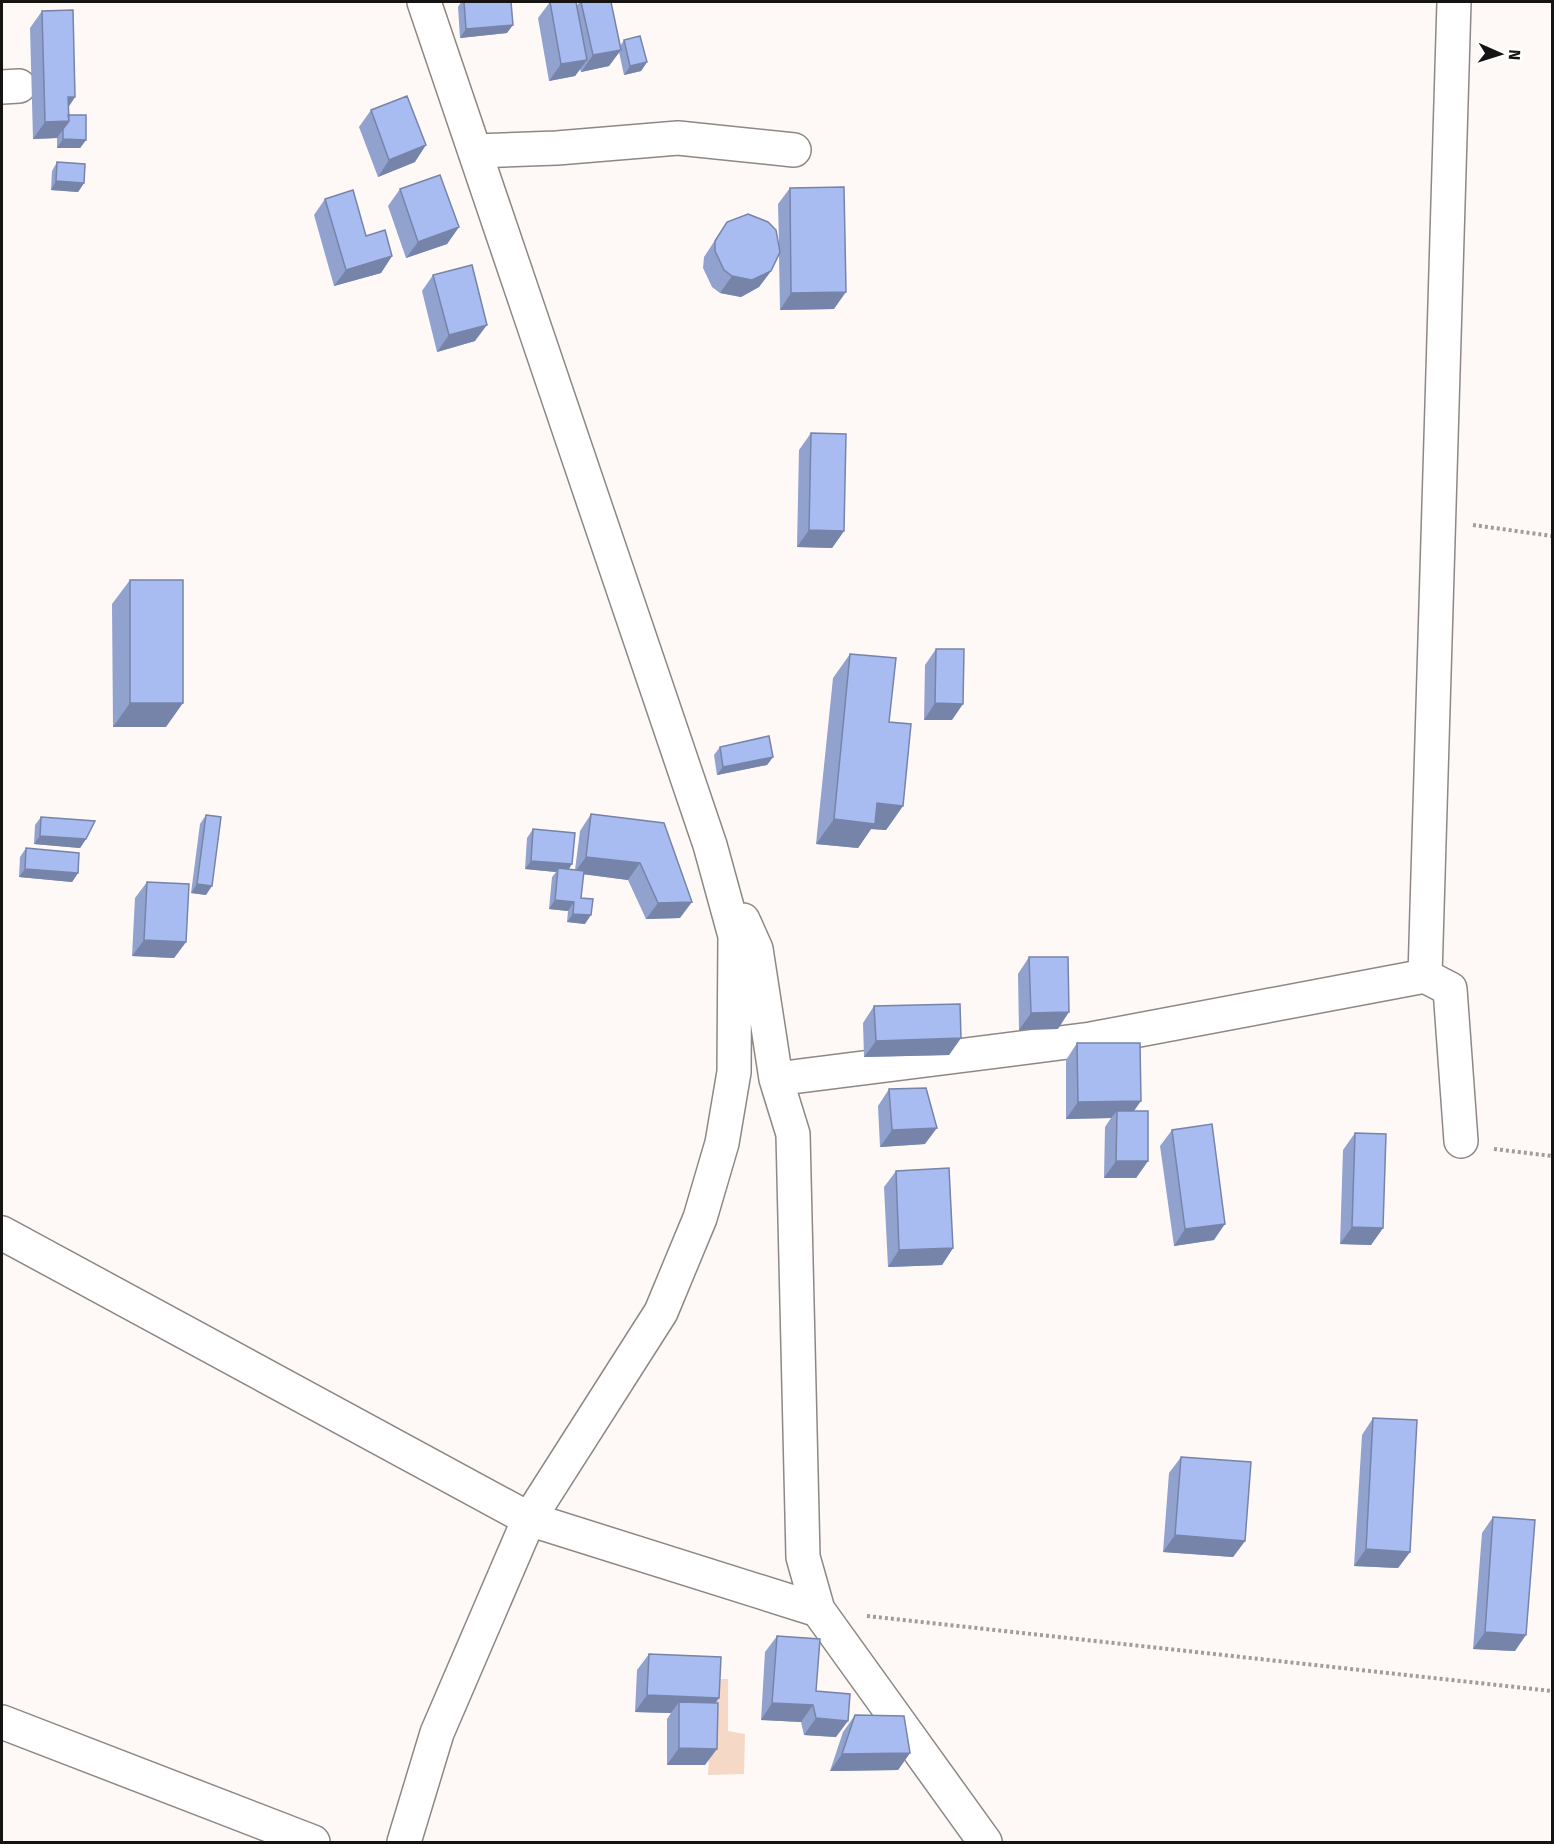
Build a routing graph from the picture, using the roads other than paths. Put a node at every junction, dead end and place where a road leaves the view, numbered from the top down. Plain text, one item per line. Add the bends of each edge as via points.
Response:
1 (424, 2) edge
2 (1454, 2) edge
3 (794, 150) dead end
4 (476, 151) junction
5 (710, 845) junction
6 (1425, 976) junction
7 (776, 1079) junction
8 (1461, 1141) road end
9 (2, 1233) edge
10 (529, 1519) junction
11 (818, 1610) junction
12 (2, 1722) edge
13 (313, 1842) edge
14 (404, 1842) edge
15 (985, 1842) edge

1 - 4 street
2 - 6 street
3 - 4 street via 678,138
4 - 5 street
5 - 7 street via 756,949
5 - 10 street via 735,936 734,1072 722,1143 700,1218 661,1312
6 - 7 street via 1091,1039
6 - 8 street via 1450,989
7 - 11 street via 793,1134 803,1557
9 - 10 street
10 - 11 street
10 - 14 street via 437,1733
11 - 15 street
12 - 13 street

